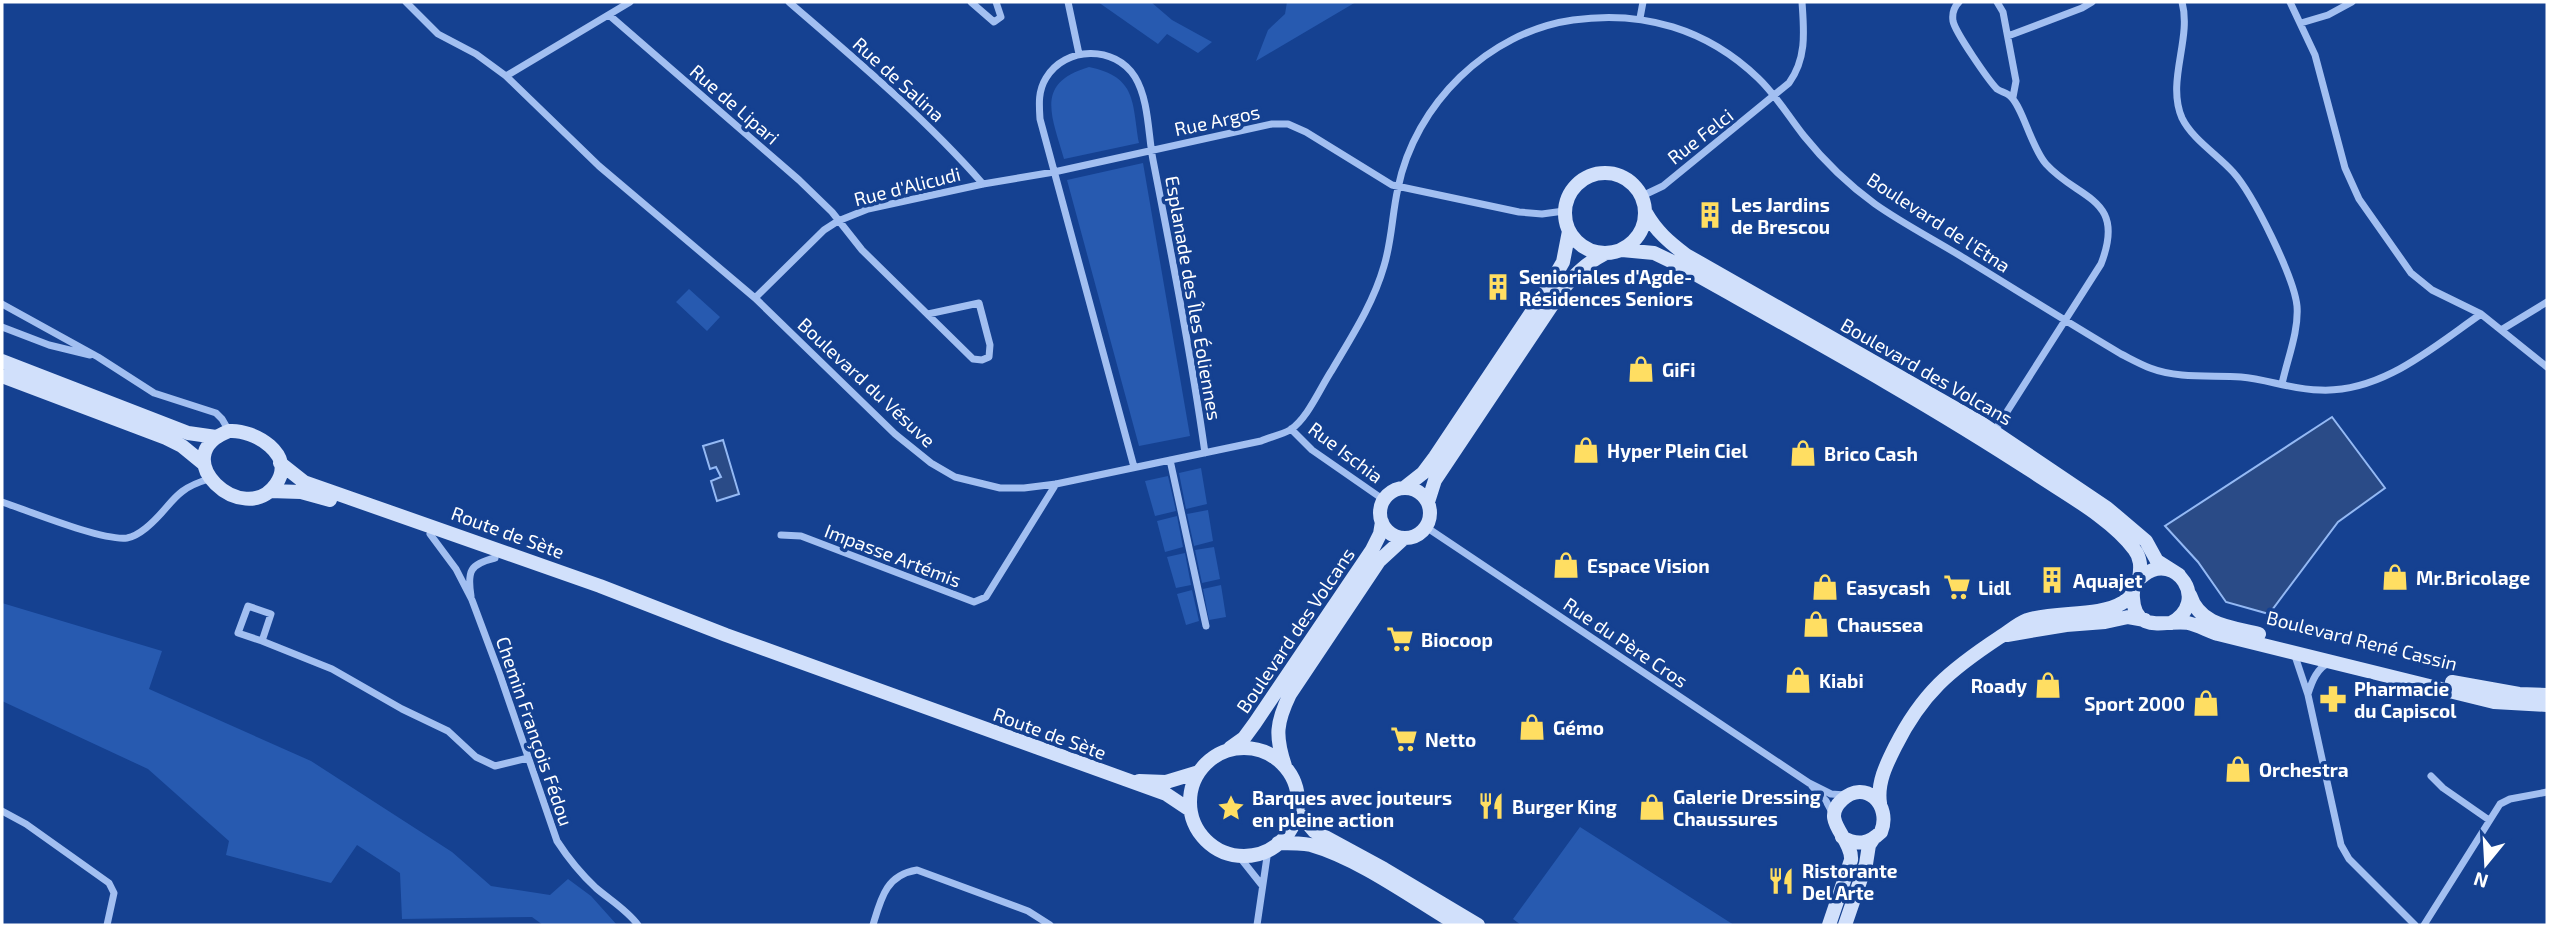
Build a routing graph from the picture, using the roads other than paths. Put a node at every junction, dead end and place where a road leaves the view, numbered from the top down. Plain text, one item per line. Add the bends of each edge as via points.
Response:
1 (406, 2) edge
2 (630, 2) edge
3 (789, 2) edge
4 (971, 2) edge
5 (996, 2) edge
6 (1068, 2) edge
7 (1643, 2) edge
8 (1802, 2) edge
9 (1959, 2) edge
10 (1997, 2) edge
11 (2091, 2) edge
12 (2182, 2) edge
13 (2290, 2) edge
14 (2352, 2) edge
15 (609, 15) junction
16 (1640, 18) junction
17 (2301, 23) junction
18 (2007, 37) junction
19 (1079, 54) junction
20 (506, 76) junction
21 (1774, 97) junction
22 (2012, 97) junction
23 (1151, 150) junction
24 (1054, 172) junction
25 (983, 184) junction
26 (1398, 187) junction
27 (1642, 196) junction
28 (1564, 211) junction
29 (1646, 213) junction
30 (838, 221) junction
31 (1569, 231) junction
32 (1622, 250) junction
33 (1604, 254) junction
34 (755, 298) junction
35 (2547, 302) edge
36 (2, 304) edge
37 (928, 314) junction
38 (2481, 314) junction
39 (2065, 321) junction
40 (2, 327) edge
41 (2501, 330) junction
42 (98, 356) junction
43 (2, 361) edge
44 (2547, 367) edge
45 (2, 376) edge
46 (2282, 384) junction
47 (1291, 429) junction
48 (1994, 432) junction
49 (223, 434) junction
50 (1205, 453) junction
51 (1170, 460) junction
52 (280, 463) junction
53 (1134, 467) junction
54 (207, 471) junction
55 (1056, 484) junction
56 (1404, 488) junction
57 (270, 491) junction
58 (1384, 500) junction
59 (2, 502) edge
60 (1428, 502) junction
61 (1382, 522) junction
62 (1426, 527) junction
63 (430, 534) junction
64 (781, 536) dead end
65 (1404, 538) junction
66 (495, 558) junction
67 (2183, 581) junction
68 (2136, 585) junction
69 (472, 600) junction
70 (2145, 620) junction
71 (2171, 623) junction
72 (1206, 626) dead end
73 (726, 635) junction
74 (2003, 636) junction
75 (262, 640) junction
76 (2294, 653) junction
77 (2331, 662) junction
78 (2308, 695) junction
79 (2547, 695) edge
80 (2547, 705) edge
81 (1226, 750) junction
82 (528, 758) junction
83 (1887, 763) junction
84 (1286, 768) junction
85 (1199, 772) junction
86 (2431, 776) dead end
87 (1125, 780) junction
88 (1809, 783) junction
89 (2547, 792) edge
90 (1852, 794) junction
91 (1880, 803) junction
92 (1190, 810) junction
93 (2, 811) edge
94 (1297, 811) junction
95 (1834, 817) junction
96 (2489, 820) junction
97 (1842, 837) junction
98 (1873, 839) junction
99 (1273, 846) junction
100 (1238, 855) junction
101 (1261, 884) junction
102 (107, 925) edge
103 (638, 925) edge
104 (873, 925) edge
105 (1050, 925) edge
106 (1257, 925) edge
107 (1458, 925) edge
108 (1478, 925) edge
109 (1829, 925) edge
110 (1845, 925) edge
111 (2415, 925) edge
112 (2424, 925) edge

1 - 20 street, Boulevard du Vésuve via 438,34
2 - 15 street
3 - 25 street, Rue de Salina via 894,94
4 - 5 street via 994,22 1001,17
6 - 19 street
7 - 16 street
8 - 21 street, Rue Felci via 1801,59 1792,78
9 - 22 street via 1952,20 1957,32 1997,89
10 - 18 street
11 - 18 street
12 - 46 street via 2177,103 2183,120 2246,187 2293,287 2295,328
13 - 17 street
14 - 17 street
15 - 20 street
15 - 30 street, Rue de Lipari via 799,180
16 - 21 street, Boulevard de l'Etna via 1704,39 1734,57
16 - 26 street, Boulevard de l'Etna via 1599,16 1559,22 1521,35 1486,55 1455,81 1429,113 1410,148
17 - 38 street via 2319,69 2345,168 2359,199 2420,282
18 - 22 street via 2016,81
19 - 23 street, Esplanade des Îles Éoliennes via 1110,57 1135,77 1143,96
19 - 24 street via 1060,62 1038,98
20 - 34 street, Boulevard du Vésuve via 599,166
21 - 27 street, Rue Felci via 1663,186
21 - 39 street, Boulevard de l'Etna via 1828,163 1877,205
22 - 39 street via 2046,164 2090,195 2102,209 2108,227 2108,246 2101,264
23 - 24 street
23 - 26 street, Rue Argos via 1288,124
23 - 50 street, Esplanade des Îles Éoliennes via 1188,335
24 - 25 street, Rue d'Alicudi
24 - 53 street
25 - 30 street, Rue d'Alicudi via 868,209
26 - 28 street, Rue Argos via 1519,212
26 - 47 street via 1391,237 1373,296 1312,402
27 - 28 street via 1620,175 1605,172 1577,183
27 - 29 street
28 - 31 street
29 - 32 street via 1635,241
29 - 48 street, Boulevard des Volcans via 1686,255
30 - 34 street, Rue d'Alicudi
30 - 37 street, Rue de Lipari
31 - 33 street via 1584,247
31 - 56 street via 1563,262 1549,286 1435,457
32 - 33 street
32 - 68 street, Boulevard des Volcans via 1654,253 1679,264 1974,433 2125,538 2141,564
33 - 60 street via 1590,261 1560,293 1435,480
34 - 55 street, Boulevard du Vésuve via 931,463 955,477 1000,488
35 - 41 street
36 - 42 street
37 - 37 street, Rue de Lipari via 973,359 989,357 979,303
38 - 41 street
38 - 46 street, Boulevard de l'Etna via 2396,371 2367,383 2319,391
39 - 46 street, Boulevard de l'Etna via 2152,369
39 - 48 street
40 - 42 street via 49,345
41 - 44 street
42 - 49 street via 154,393 216,413 222,419
43 - 49 street via 188,433
45 - 54 street via 166,438 182,446
47 - 50 street, Boulevard du Vésuve
47 - 58 street, Rue Ischia via 1312,450
48 - 67 street, Boulevard des Volcans via 2107,508 2146,541 2157,561
49 - 52 street via 246,432 264,440
49 - 54 street via 207,449
50 - 51 street, Boulevard du Vésuve
51 - 53 street, Boulevard du Vésuve
51 - 72 street
52 - 57 street via 279,478
52 - 73 street, Route de Sète via 304,482
53 - 55 street, Boulevard du Vésuve
54 - 57 street via 222,491 240,497
54 - 59 street via 130,538 110,538
55 - 64 street, Impasse Artémis via 986,597 974,602 801,536
56 - 58 street
56 - 60 street via 1418,491
57 - 63 street, Route de Sète via 318,496
58 - 61 street
60 - 62 street via 1431,514
61 - 65 street via 1391,533
61 - 81 street, Boulevard des Volcans via 1377,543 1268,705 1244,738
62 - 65 street
62 - 88 street, Rue du Père Cros
63 - 66 street, Route de Sète
63 - 69 street, Chemin François Fédou
65 - 84 street, Boulevard des Volcans via 1380,561 1290,694 1278,728
66 - 69 street, Chemin François Fédou via 479,562 470,572
66 - 73 street, Route de Sète
67 - 68 street via 2171,570 2154,569
67 - 71 street via 2189,596 2185,612
67 - 79 street, Boulevard René Cassin via 2194,608 2221,624 2454,682
68 - 70 street, Boulevard des Volcans via 2135,608
68 - 74 street via 2121,603 2108,608 2031,619
69 - 82 street, Chemin François Fédou
70 - 71 street, Boulevard René Cassin
70 - 74 street via 2128,617
71 - 76 street, Boulevard René Cassin via 2186,622
73 - 87 street, Route de Sète
74 - 83 street via 1963,661 1930,693
75 - 75 street via 271,614 248,606 238,633
75 - 82 street via 332,668 448,731 476,757 495,766
76 - 77 street, Boulevard René Cassin
76 - 78 street
77 - 78 street via 2322,666
77 - 80 street, Boulevard René Cassin via 2494,702
78 - 111 street via 2341,845 2348,859
81 - 84 street via 1259,750
81 - 85 street
82 - 103 street, Chemin François Fédou via 551,827 566,855
83 - 90 street via 1867,786
83 - 91 street
84 - 94 street via 1296,786
85 - 87 street, Route de Sète via 1166,782
85 - 92 street via 1191,790
86 - 96 street
87 - 92 street, Route de Sète via 1166,794
88 - 90 street, Rue du Père Cros via 1831,794
88 - 95 street, Rue du Père Cros via 1829,804
89 - 96 street via 2510,799 2500,804
90 - 91 street via 1866,793
90 - 95 street via 1836,808
91 - 98 street via 1884,824
92 - 100 street via 1206,841
93 - 102 street via 109,883 114,893
94 - 99 street via 1290,829
94 - 108 street via 1314,831
95 - 97 street
96 - 112 street
97 - 98 street via 1857,843
97 - 109 street via 1852,851 1851,860
98 - 110 street
99 - 100 street via 1256,854
99 - 101 street
99 - 107 street via 1307,844 1327,851
100 - 101 street
101 - 106 street
104 - 105 street via 890,883 918,870 1028,911

